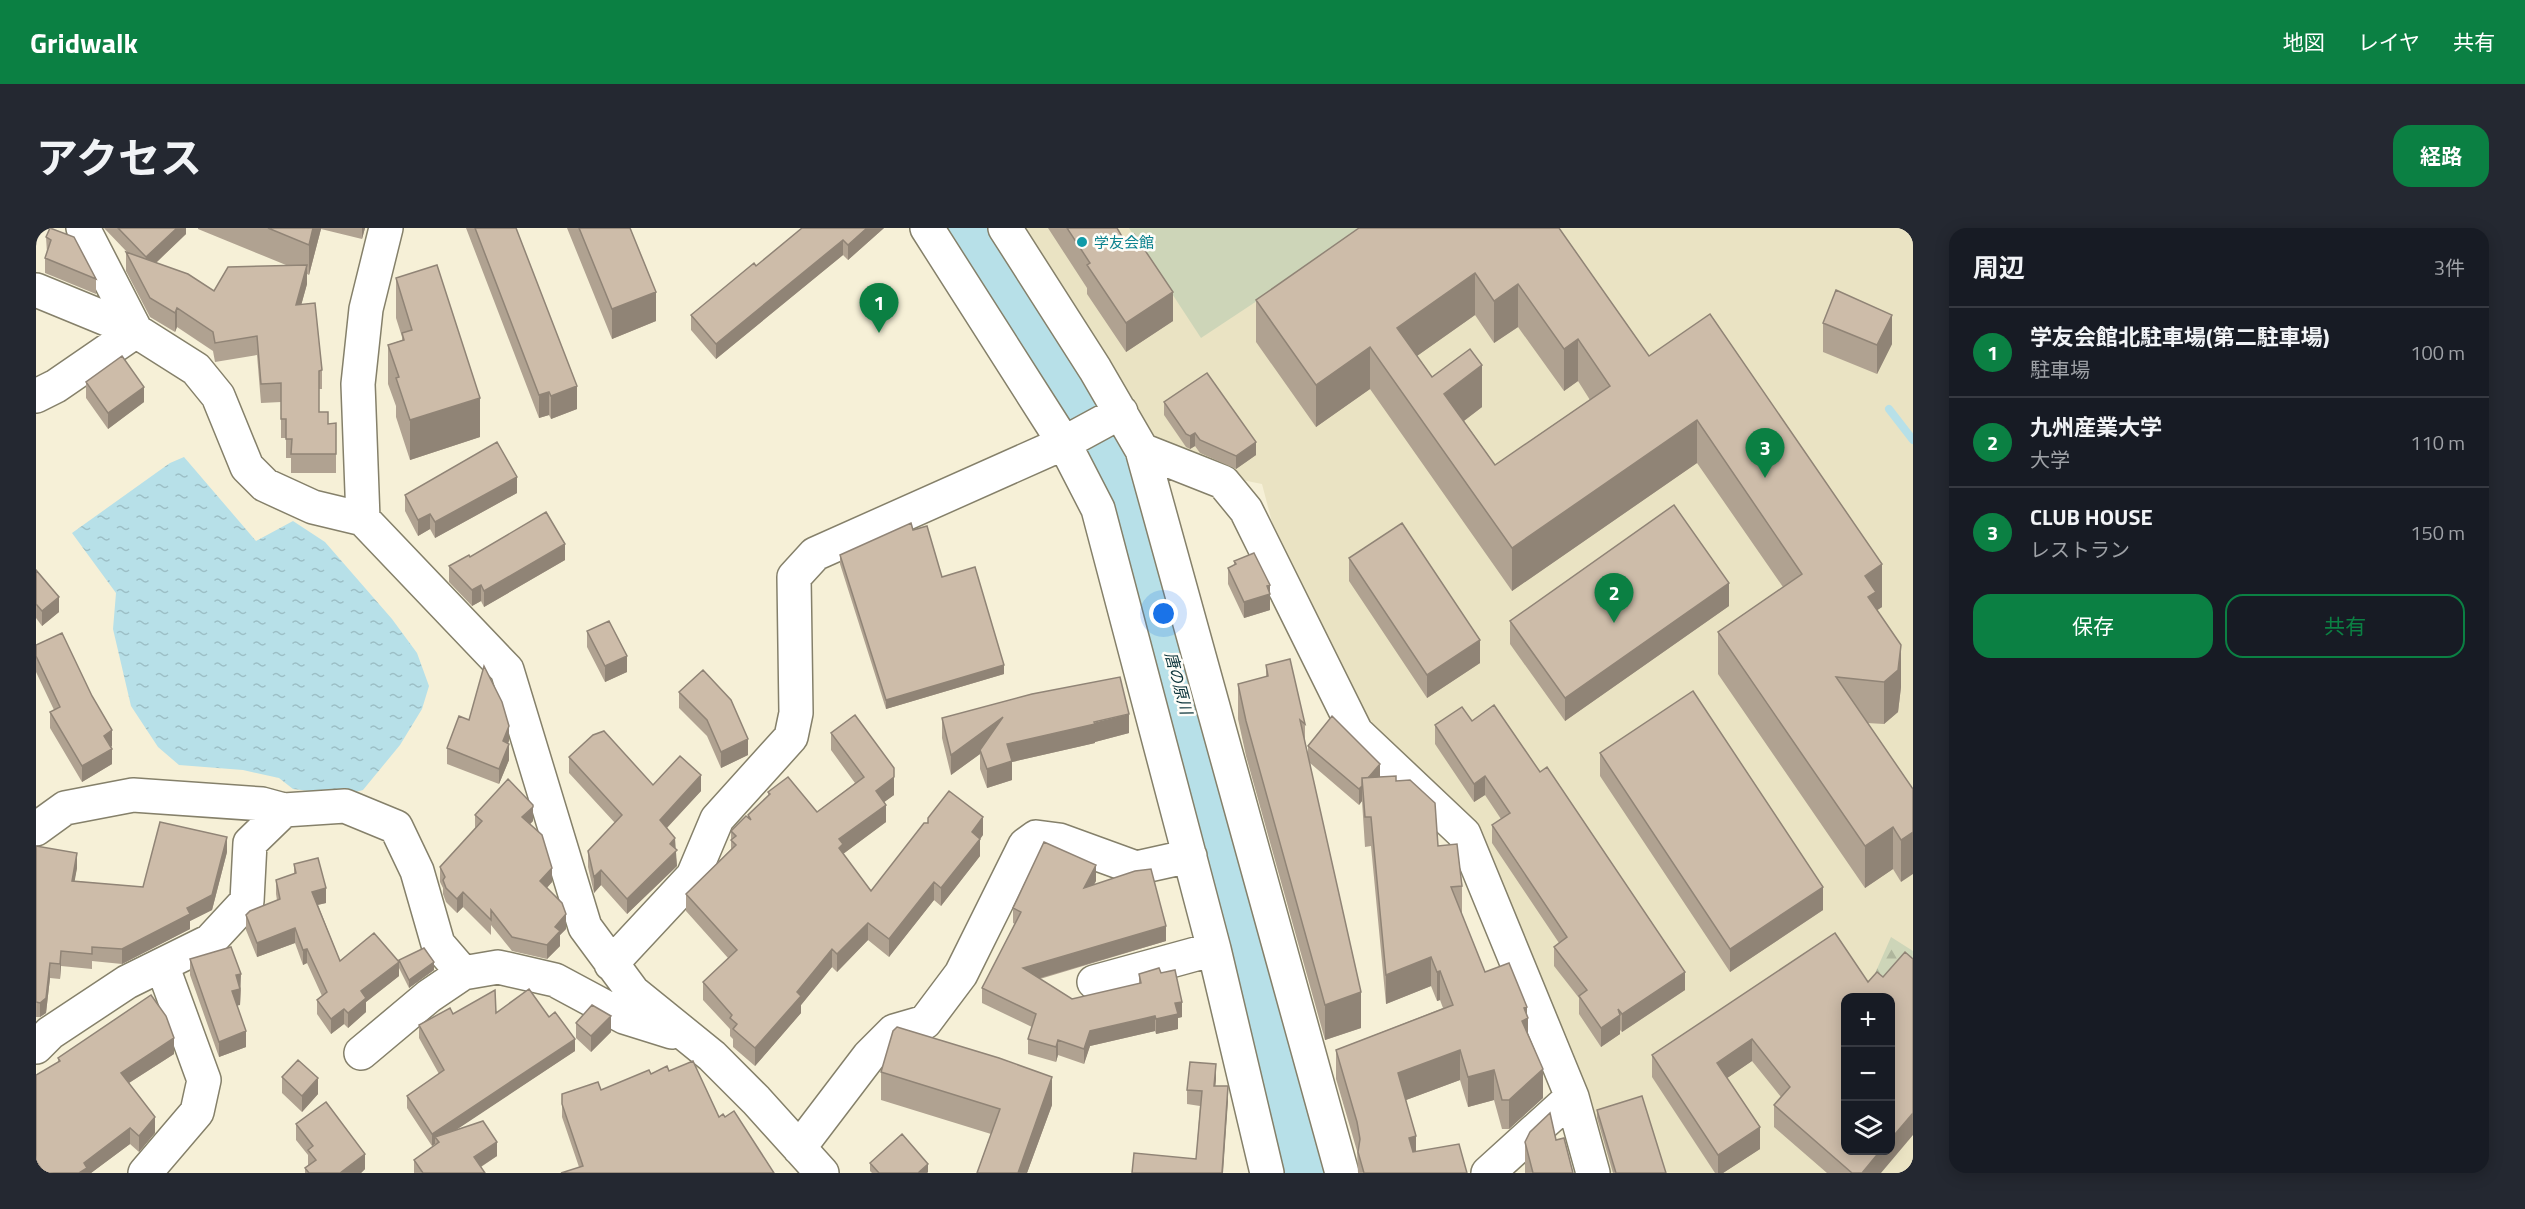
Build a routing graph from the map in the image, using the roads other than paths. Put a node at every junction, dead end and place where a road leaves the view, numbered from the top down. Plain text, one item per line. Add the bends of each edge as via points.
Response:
1 (83, 228) edge
2 (386, 228) edge
3 (927, 228) edge
4 (1005, 228) edge
5 (36, 290) edge
6 (136, 331) junction
7 (36, 396) edge
8 (1121, 412) junction
9 (1064, 443) junction
10 (1142, 450) junction
11 (363, 519) junction
12 (284, 810) junction
13 (36, 829) edge
14 (1190, 856) junction
15 (1214, 949) junction
16 (162, 964) junction
17 (611, 964) junction
18 (463, 973) junction
19 (1094, 982) dead end
20 (688, 1037) junction
21 (36, 1047) edge
22 (361, 1053) dead end
23 (1572, 1097) junction
24 (799, 1148) junction
25 (145, 1173) edge
26 (822, 1173) edge
27 (1267, 1173) edge
28 (1342, 1173) edge
29 (1488, 1173) edge
30 (1593, 1173) edge

1 - 6 street
2 - 11 street via 366,309 358,384
3 - 9 street
4 - 8 street
5 - 6 street
6 - 7 street
6 - 11 street via 196,369 218,396 247,467 265,485 314,507
8 - 9 street
8 - 10 street
9 - 14 street via 1098,509
9 - 17 street via 815,554 801,567 794,577 796,713 791,737 717,819 693,876
10 - 23 street via 1222,482 1246,510 1356,732 1464,834
10 - 28 street
11 - 17 street via 507,670 585,927
12 - 13 street via 262,804 133,795 65,808
12 - 16 street via 250,843 248,902 210,941
12 - 18 street via 345,806 396,827 417,871 438,944
14 - 15 street
14 - 24 street via 1136,868 1059,840 1036,837 1030,841 962,974 925,1022 894,1031 869,1056
15 - 19 street
15 - 27 street
16 - 21 street via 127,982
16 - 25 street via 204,1080 196,1112
17 - 20 street via 633,992
18 - 20 street via 498,967 555,980 624,1017
18 - 22 street
20 - 24 street via 712,1056
23 - 29 street
23 - 30 street
24 - 26 street

